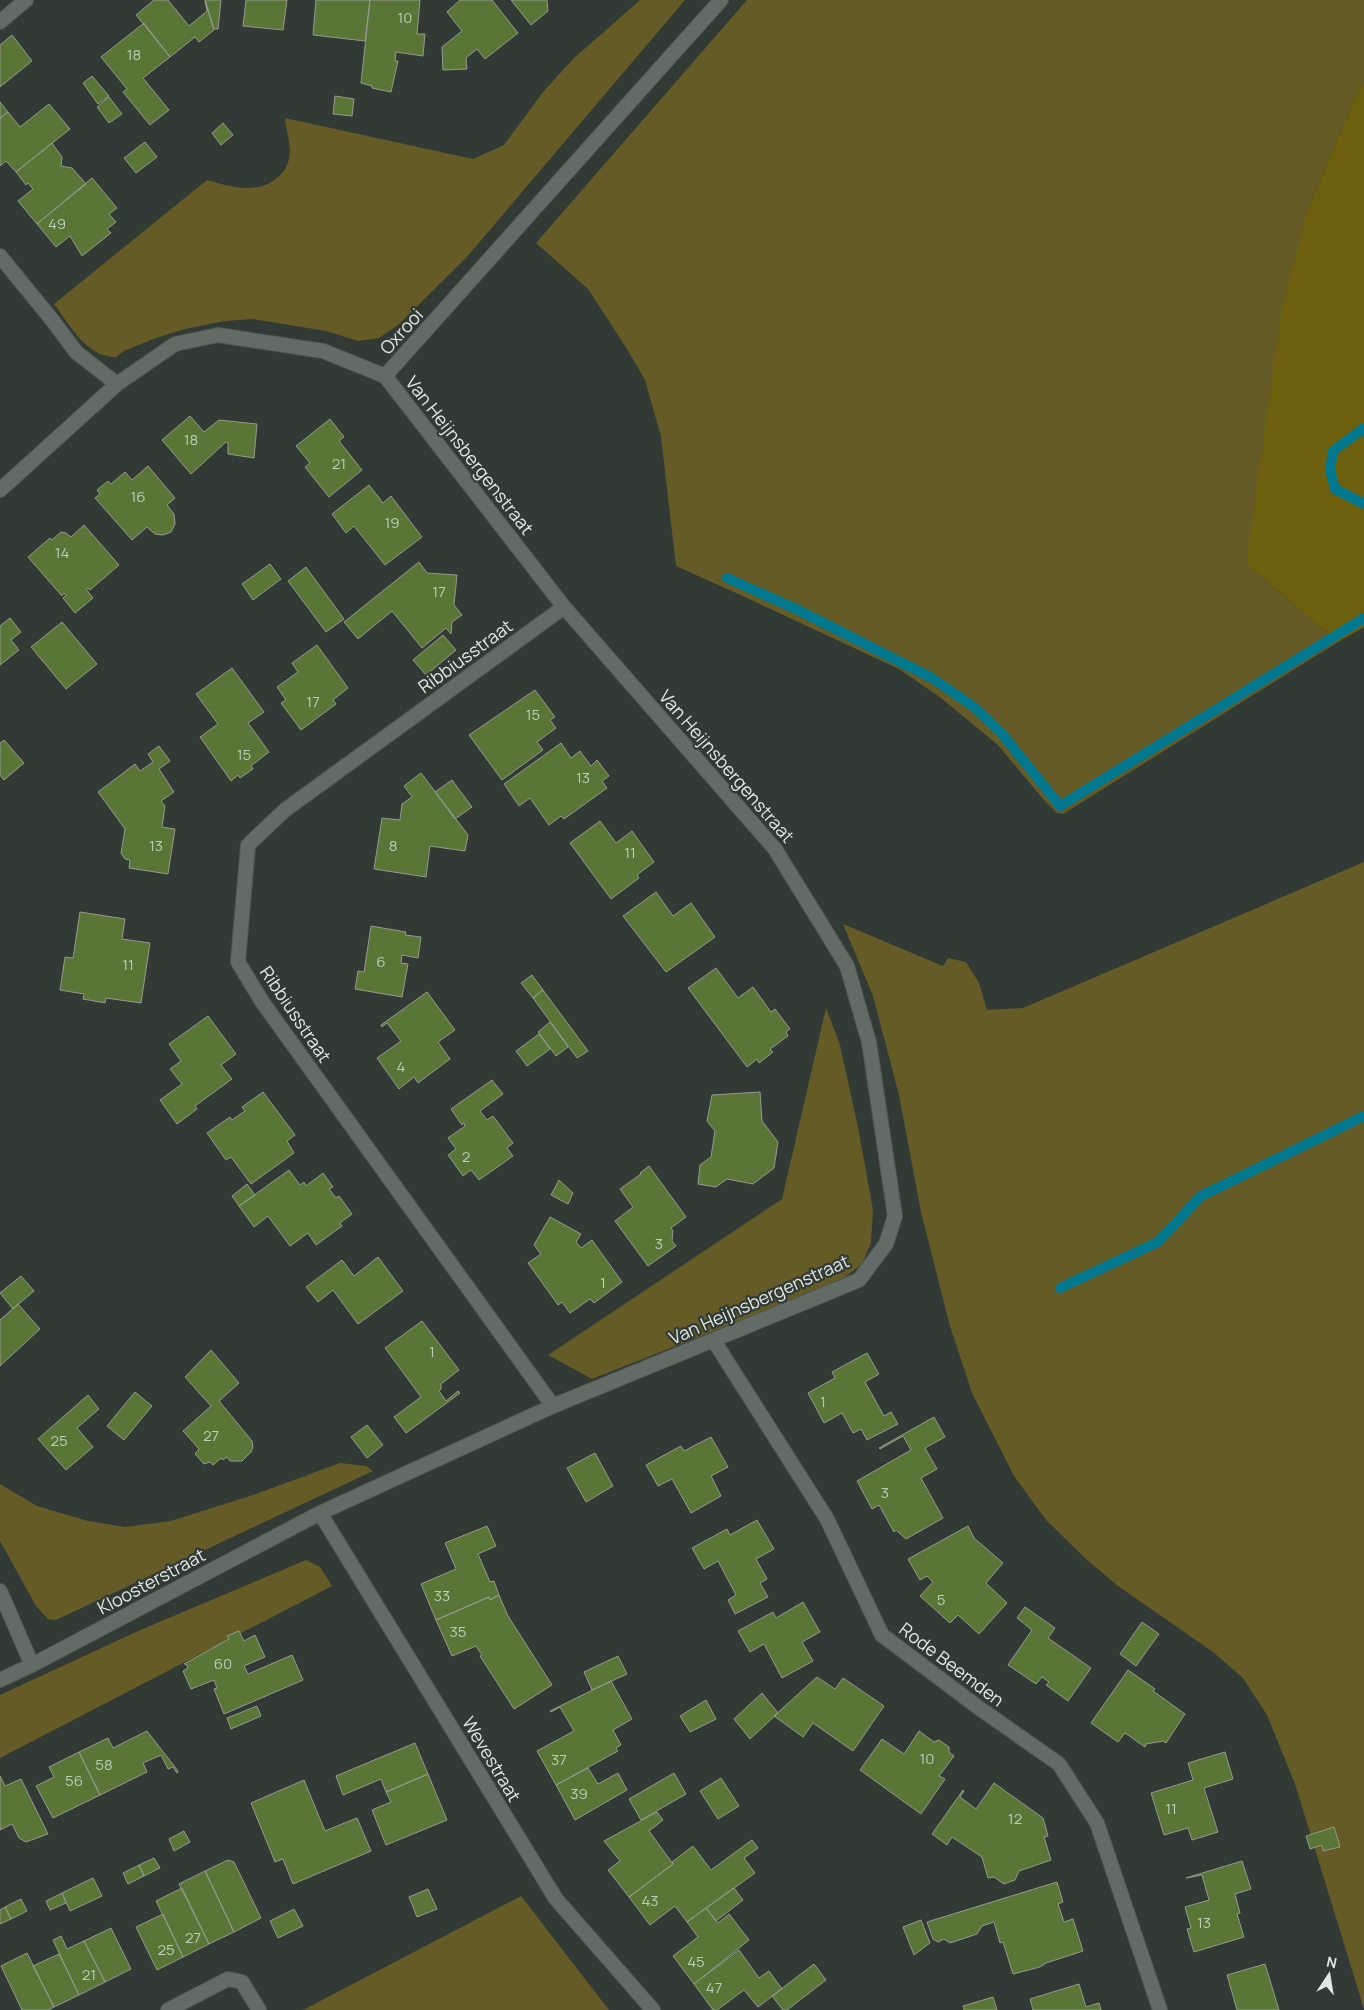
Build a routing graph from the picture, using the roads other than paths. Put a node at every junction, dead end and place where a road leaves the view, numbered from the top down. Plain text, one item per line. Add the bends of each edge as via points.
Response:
1 (26, 0) edge
2 (722, 0) edge
3 (0, 22) edge
4 (0, 256) edge
5 (386, 376) junction
6 (117, 384) junction
7 (0, 490) edge
8 (564, 607) junction
9 (714, 1341) junction
10 (554, 1406) junction
11 (320, 1513) junction
12 (0, 1591) edge
13 (32, 1665) junction
14 (0, 1680) edge
15 (168, 2010) edge
16 (259, 2010) edge
17 (653, 2010) edge
18 (1160, 2010) edge

1 - 3 street
2 - 5 street, Oxrooi
4 - 6 street via 76,352
5 - 6 street, Oxrooi via 324,351 218,335 175,344
5 - 8 street, Van Heijnsbergenstraat
6 - 7 street, Oxrooi
8 - 9 street, Van Heijnsbergenstraat via 775,849 848,966 869,1042 895,1216 886,1244 859,1280
8 - 10 street, Ribbiusstraat via 285,810 248,845 238,962 263,1004
9 - 10 street, Van Heijnsbergenstraat
9 - 18 street, Rode Beemden via 827,1519 882,1635 1059,1764 1097,1822
10 - 11 street, Van Heijnsbergenstraat
11 - 13 street, Kloosterstraat
11 - 17 street, Wevestraat via 556,1899
12 - 13 street
13 - 14 street, Kloosterstraat
15 - 16 street via 228,1979 242,1982

